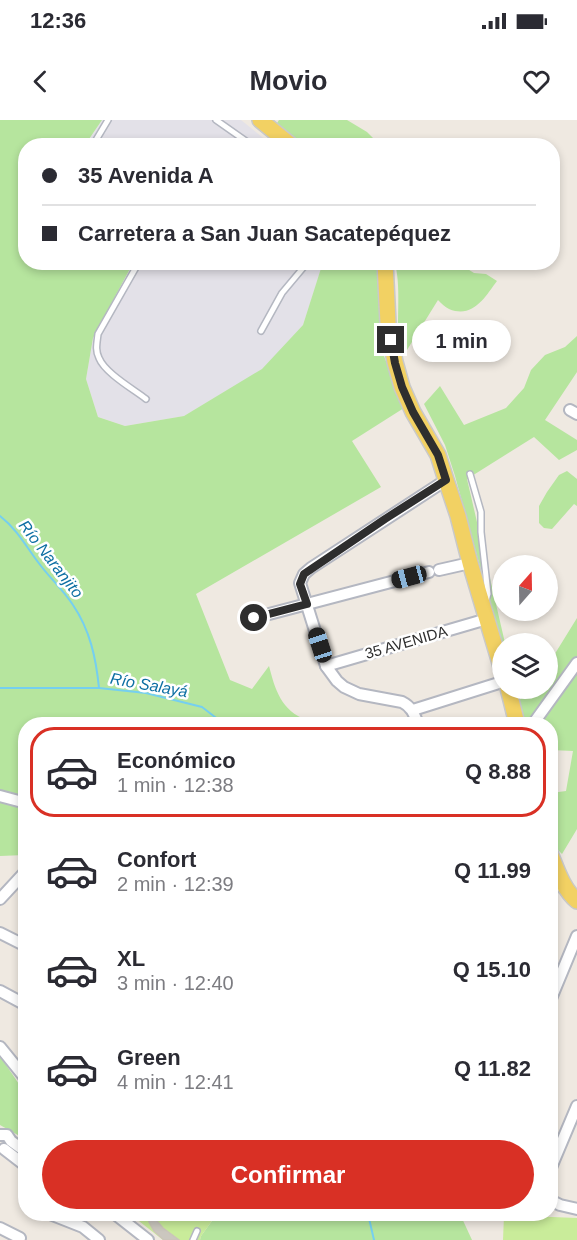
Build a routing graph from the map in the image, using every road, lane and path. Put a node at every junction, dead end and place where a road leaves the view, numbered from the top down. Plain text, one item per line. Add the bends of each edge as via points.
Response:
1 (108, 120) edge
2 (216, 120) edge
3 (260, 120) edge
4 (97, 138) edge
5 (242, 138) edge
6 (282, 138) edge
7 (134, 270) edge
8 (301, 270) edge
9 (386, 270) edge
10 (261, 331) dead end
11 (146, 399) dead end
12 (470, 474) dead end
13 (446, 480) junction
14 (470, 563) junction
15 (307, 604) junction
16 (485, 613) junction
17 (254, 618) dead end
18 (492, 636) edge
19 (577, 663) edge
20 (326, 666) junction
21 (492, 685) edge
22 (511, 699) edge
23 (413, 710) junction
24 (416, 717) edge
25 (515, 717) edge
26 (538, 717) edge
27 (0, 796) edge
28 (18, 801) edge
29 (558, 870) edge
30 (562, 879) junction
31 (18, 880) edge
32 (558, 883) edge
33 (0, 899) edge
34 (577, 901) edge
35 (0, 933) edge
36 (577, 936) edge
37 (18, 942) edge
38 (558, 982) edge
39 (0, 991) edge
40 (18, 1001) edge
41 (0, 1047) edge
42 (18, 1069) edge
43 (577, 1106) edge
44 (0, 1134) edge
45 (4, 1148) edge
46 (558, 1151) edge
47 (18, 1159) edge
48 (558, 1204) edge
49 (577, 1209) edge
50 (68, 1221) edge
51 (124, 1221) edge
52 (137, 1221) edge
53 (0, 1228) edge
54 (197, 1231) dead end
55 (20, 1238) dead end
56 (99, 1240) edge
57 (148, 1240) edge
58 (159, 1240) edge
59 (193, 1240) edge

1 - 4 lane
2 - 5 lane
3 - 6 main road
7 - 11 lane via 98,334 96,347 105,368
8 - 10 lane via 282,293
9 - 13 main road via 388,323 395,363 402,387 438,455
12 - 16 lane via 481,512 488,594
13 - 14 main road
13 - 15 street via 304,574 300,584
14 - 15 street
14 - 16 main road
15 - 17 street
15 - 20 street
16 - 18 main road
16 - 20 street, 35 AVENIDA
19 - 26 street
20 - 23 street via 344,687 359,694 402,702
21 - 23 street
22 - 25 main road
23 - 24 street
27 - 28 street
29 - 30 main road
30 - 32 street
30 - 34 main road
31 - 33 street
35 - 37 street
36 - 38 street
39 - 40 street
41 - 42 street
43 - 46 street
44 - 45 street via 7,1135
45 - 47 street
48 - 49 street
50 - 56 street
51 - 57 street
52 - 58 street
53 - 55 street
54 - 59 lane

